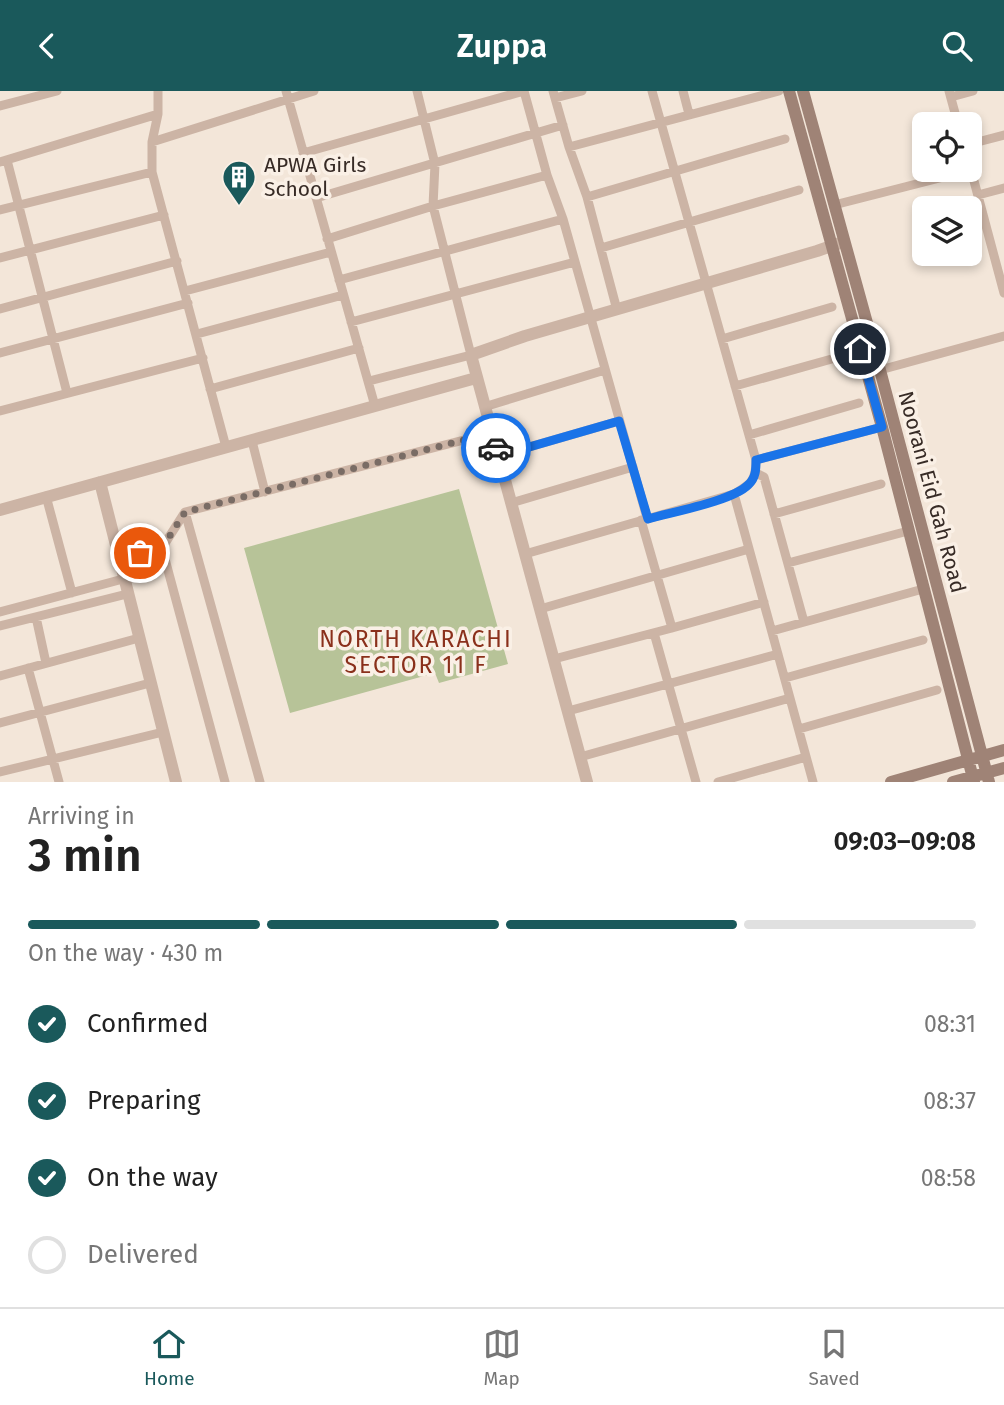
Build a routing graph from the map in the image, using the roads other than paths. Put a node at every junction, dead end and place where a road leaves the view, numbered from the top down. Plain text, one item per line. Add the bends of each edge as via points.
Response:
1 (57, 91) edge
2 (160, 91) edge
3 (417, 91) edge
4 (582, 91) edge
5 (652, 91) edge
6 (683, 91) edge
7 (779, 91) edge
8 (789, 91) edge
9 (803, 91) edge
10 (973, 91) edge
11 (308, 92) edge
12 (950, 94) edge
13 (287, 95) edge
14 (554, 95) edge
15 (20, 96) edge
16 (0, 106) edge
17 (955, 112) edge
18 (158, 114) junction
19 (689, 114) junction
20 (424, 119) junction
21 (661, 121) junction
22 (563, 125) junction
23 (536, 133) junction
24 (1004, 135) edge
25 (785, 139) dead end
26 (982, 141) edge
27 (152, 142) junction
28 (569, 147) junction
29 (303, 153) junction
30 (3, 161) edge
31 (435, 164) junction
32 (675, 171) junction
33 (152, 173) junction
34 (547, 175) junction
35 (919, 182) edge
36 (974, 182) edge
37 (1004, 188) edge
38 (799, 190) dead end
39 (978, 195) junction
40 (587, 197) junction
41 (316, 198) junction
42 (19, 205) junction
43 (834, 205) junction
44 (433, 206) junction
45 (0, 210) edge
46 (164, 215) junction
47 (563, 219) junction
48 (689, 222) junction
49 (327, 239) junction
50 (838, 244) junction
51 (601, 248) junction
52 (31, 250) junction
53 (444, 251) junction
54 (331, 252) junction
55 (1004, 252) edge
56 (993, 254) junction
57 (0, 258) edge
58 (177, 261) junction
59 (575, 262) junction
60 (339, 280) junction
61 (706, 283) junction
62 (185, 291) junction
63 (1004, 293) edge
64 (455, 294) junction
65 (343, 295) junction
66 (44, 297) junction
67 (188, 303) junction
68 (832, 307) dead end
69 (0, 309) edge
70 (617, 310) junction
71 (589, 317) junction
72 (351, 322) junction
73 (197, 334) junction
74 (1004, 336) edge
75 (54, 338) junction
76 (722, 339) junction
77 (359, 348) junction
78 (0, 353) edge
79 (471, 355) junction
80 (846, 355) dead end
81 (203, 358) junction
82 (605, 370) junction
83 (880, 370) junction
84 (476, 377) junction
85 (369, 381) junction
86 (735, 386) junction
87 (210, 389) junction
88 (67, 393) junction
89 (859, 403) dead end
90 (375, 407) junction
91 (484, 407) junction
92 (0, 411) edge
93 (619, 421) junction
94 (882, 427) junction
95 (491, 433) junction
96 (749, 435) junction
97 (252, 440) junction
98 (226, 447) junction
99 (498, 456) junction
100 (756, 460) junction
101 (633, 467) junction
102 (756, 473) junction
103 (100, 482) junction
104 (881, 484) dead end
105 (265, 492) junction
106 (734, 494) junction
107 (46, 496) junction
108 (510, 503) junction
109 (0, 510) edge
110 (185, 512) junction
111 (774, 514) junction
112 (644, 519) junction
113 (908, 531) junction
114 (162, 548) junction
115 (749, 549) junction
116 (525, 554) junction
117 (118, 559) junction
118 (788, 563) junction
119 (657, 575) junction
120 (123, 579) junction
121 (923, 589) junction
122 (72, 593) junction
123 (127, 594) junction
124 (764, 602) junction
125 (540, 608) junction
126 (0, 612) edge
127 (36, 617) junction
128 (804, 622) junction
129 (0, 626) edge
130 (672, 628) junction
131 (772, 631) junction
132 (654, 633) junction
133 (139, 638) junction
134 (923, 640) dead end
135 (778, 654) junction
136 (554, 659) junction
137 (46, 663) junction
138 (28, 668) junction
139 (0, 676) edge
140 (785, 678) junction
141 (150, 683) junction
142 (668, 684) junction
143 (937, 690) dead end
144 (790, 698) junction
145 (568, 711) junction
146 (40, 712) junction
147 (0, 723) edge
148 (681, 729) junction
149 (799, 729) junction
150 (163, 732) junction
151 (1004, 750) edge
152 (982, 756) junction
153 (580, 757) junction
154 (806, 757) junction
155 (53, 759) junction
156 (968, 759) junction
157 (1004, 768) edge
158 (0, 772) edge
159 (987, 777) edge
160 (973, 779) edge
161 (172, 781) edge
162 (59, 782) edge
163 (225, 782) edge
164 (260, 782) edge
165 (587, 782) edge
166 (696, 782) edge
167 (718, 782) edge
168 (813, 782) edge
169 (891, 782) edge
170 (953, 782) edge

1 - 15 street
2 - 18 street
3 - 20 street
4 - 14 street
5 - 21 street
6 - 19 street
7 - 19 street
8 - 50 main road, Noorani Eid Gah Road
9 - 43 main road, Noorani Eid Gah Road
10 - 12 street
11 - 13 street
12 - 17 street
13 - 27 street
13 - 29 street
14 - 22 street
15 - 16 street
18 - 27 street
18 - 30 street
19 - 21 street
20 - 23 street via 524,91
20 - 29 street
20 - 31 street
21 - 28 street
21 - 32 street
22 - 23 street
22 - 28 street
23 - 31 street
23 - 34 street
24 - 26 street
25 - 32 street
27 - 33 street
28 - 40 street
29 - 41 street
30 - 42 street
31 - 41 street
31 - 44 street
32 - 40 street
32 - 48 street
33 - 42 street
33 - 46 street
34 - 44 street
34 - 47 street
35 - 43 street
36 - 39 street
37 - 39 street
38 - 48 street
39 - 56 street
40 - 51 street
41 - 49 street
42 - 45 street
42 - 52 street
43 - 50 main road, Noorani Eid Gah Road
44 - 49 street
44 - 53 street
46 - 52 street
46 - 58 street
47 - 53 street
47 - 59 street
48 - 51 street
48 - 61 street
49 - 54 street
50 - 61 street
50 - 83 main road, Noorani Eid Gah Road
50 - 94 main road, Noorani Eid Gah Road
51 - 70 street
52 - 57 street
52 - 66 street
53 - 60 street
53 - 64 street
54 - 60 street
54 - 62 street
55 - 56 street
56 - 63 street
58 - 62 street
58 - 66 street
59 - 64 street
59 - 71 street
60 - 65 street
61 - 70 street
61 - 76 street
62 - 67 street
64 - 72 street
64 - 79 street
65 - 72 street
65 - 73 street
66 - 69 street
66 - 75 street
67 - 73 street
67 - 75 street
68 - 76 street
70 - 71 street
71 - 79 street
71 - 82 street
72 - 77 street
73 - 81 street
74 - 83 street
75 - 78 street
75 - 88 street
76 - 86 street
77 - 85 street
77 - 87 street
79 - 84 street
79 - 85 street
80 - 86 street
81 - 87 street
81 - 88 street
82 - 91 street
82 - 93 street
83 - 152 main road, Noorani Eid Gah Road
84 - 90 street
84 - 91 street
85 - 90 street
86 - 96 street
87 - 98 street
88 - 92 street
89 - 96 street
90 - 97 street
91 - 95 street
93 - 99 street
93 - 101 street
94 - 100 street
94 - 113 main road, Noorani Eid Gah Road
95 - 99 street
95 - 105 street
96 - 100 street
97 - 98 street
97 - 105 street
98 - 103 street
99 - 108 street
100 - 102 street
101 - 108 street
101 - 112 street
102 - 106 street via 750,485
102 - 111 street via 764,477
103 - 107 street
103 - 117 street
104 - 111 street
105 - 110 street
106 - 112 street
106 - 115 street
107 - 109 street
107 - 122 street
108 - 116 street
110 - 114 street
110 - 164 street
111 - 118 street
112 - 116 street
112 - 119 street
113 - 118 street
113 - 121 main road, Noorani Eid Gah Road
114 - 117 street
114 - 163 street
115 - 119 street
115 - 124 street
116 - 125 street
117 - 120 street
118 - 128 street
119 - 125 street
119 - 130 street
120 - 122 street
120 - 123 street
121 - 128 street
121 - 156 main road, Noorani Eid Gah Road
122 - 126 street
123 - 127 street
123 - 133 street
124 - 130 street
124 - 131 street
125 - 136 street
127 - 129 street
127 - 137 street
128 - 131 street
130 - 132 street
131 - 135 street
132 - 136 street
132 - 142 street
133 - 137 street
133 - 141 street
134 - 140 street
135 - 140 street
135 - 142 street
136 - 145 street
137 - 138 street
138 - 139 street
138 - 146 street
140 - 144 street
141 - 146 street
141 - 150 street
142 - 145 street
142 - 148 street
143 - 149 street
144 - 148 street
144 - 149 street
145 - 153 street
146 - 147 street
146 - 155 street
148 - 153 street
148 - 166 street
149 - 154 street
150 - 155 street
150 - 161 street
151 - 152 main road
152 - 156 main road
152 - 159 main road, Noorani Eid Gah Road
153 - 165 street
154 - 167 street
154 - 168 street
155 - 158 street
155 - 162 street
156 - 160 main road, Noorani Eid Gah Road
156 - 169 main road
157 - 159 main road
159 - 160 main road
160 - 170 main road

